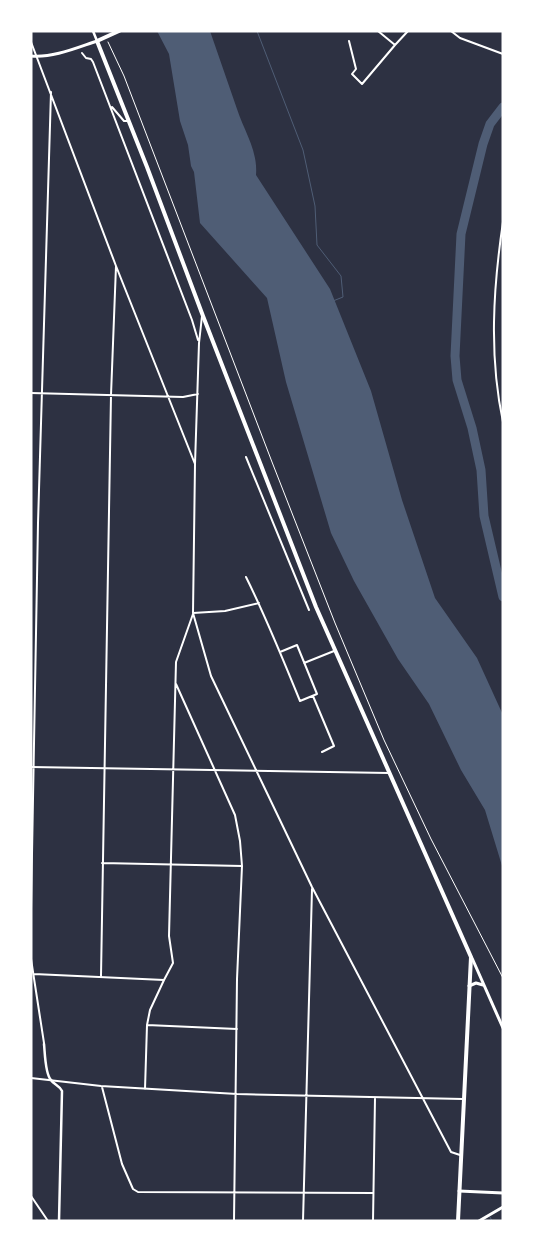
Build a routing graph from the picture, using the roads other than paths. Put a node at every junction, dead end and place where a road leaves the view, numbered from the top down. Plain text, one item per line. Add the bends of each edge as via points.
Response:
1 (93, 31) edge
2 (119, 31) edge
3 (378, 31) edge
4 (408, 31) edge
5 (451, 31) edge
6 (97, 41) junction
7 (350, 41) dead end
8 (31, 42) edge
9 (395, 45) junction
10 (82, 53) dead end
11 (503, 54) edge
12 (31, 56) edge
13 (37, 57) junction
14 (50, 92) junction
15 (111, 106) junction
16 (129, 121) junction
17 (503, 222) edge
18 (116, 266) junction
19 (202, 316) junction
20 (198, 343) junction
21 (31, 393) edge
22 (42, 393) junction
23 (198, 394) junction
24 (111, 395) junction
25 (167, 396) junction
26 (499, 405) junction
27 (503, 406) edge
28 (503, 422) edge
29 (246, 457) dead end
30 (195, 464) junction
31 (246, 577) dead end
32 (259, 603) junction
33 (309, 610) dead end
34 (193, 613) junction
35 (335, 650) junction
36 (280, 652) junction
37 (304, 663) junction
38 (176, 684) junction
39 (313, 696) junction
40 (322, 752) dead end
41 (32, 767) edge
42 (104, 768) junction
43 (172, 770) junction
44 (215, 771) junction
45 (257, 772) junction
46 (389, 773) junction
47 (32, 863) edge
48 (102, 863) junction
49 (171, 866) junction
50 (242, 866) junction
51 (312, 887) junction
52 (31, 908) edge
53 (472, 957) junction
54 (31, 959) edge
55 (34, 974) junction
56 (101, 976) junction
57 (164, 980) junction
58 (484, 985) junction
59 (470, 986) junction
60 (147, 1025) junction
61 (503, 1028) edge
62 (237, 1029) junction
63 (44, 1044) joint
64 (31, 1078) edge
65 (51, 1082) junction
66 (102, 1086) junction
67 (145, 1089) junction
68 (237, 1094) junction
69 (306, 1096) junction
70 (375, 1098) junction
71 (424, 1098) junction
72 (463, 1099) junction
73 (460, 1155) junction
74 (459, 1191) junction
75 (235, 1192) junction
76 (303, 1192) junction
77 (373, 1193) junction
78 (503, 1194) edge
79 (31, 1196) edge
80 (503, 1207) edge
81 (48, 1221) edge
82 (59, 1221) edge
83 (234, 1221) edge
84 (303, 1221) edge
85 (373, 1221) edge
86 (458, 1221) edge
87 (479, 1221) edge

1 - 6 street
2 - 6 highway
3 - 9 street
4 - 9 street
5 - 11 street via 460,38
6 - 13 main road
6 - 16 highway
7 - 9 street via 356,69 352,74 362,84
8 - 13 street
10 - 15 street via 93,62
12 - 13 main road
13 - 14 street
14 - 18 street
14 - 22 street
15 - 16 street via 124,121
15 - 20 street
16 - 19 highway
17 - 26 street via 494,311
18 - 24 street
18 - 25 street
19 - 20 street
19 - 35 highway
20 - 23 street
21 - 22 street
22 - 24 street
22 - 41 street
23 - 25 street
23 - 30 street
24 - 25 street
24 - 42 street
25 - 30 street
26 - 27 street
26 - 28 street
29 - 33 street
30 - 34 street
31 - 32 street
32 - 34 street via 225,611
32 - 36 street
34 - 38 street via 176,662
34 - 45 street via 211,676
35 - 37 street
35 - 46 highway
36 - 37 street via 297,645
36 - 39 street via 300,701
37 - 39 street via 317,694
38 - 43 street
38 - 44 street
39 - 40 street via 334,746
41 - 42 street
41 - 47 street
42 - 43 street
42 - 48 street
43 - 44 street
43 - 49 street
44 - 45 street
44 - 50 street via 235,814
45 - 46 street
45 - 51 street
46 - 53 highway
47 - 52 street
48 - 49 street
48 - 56 street
49 - 50 street
49 - 57 street via 169,936 173,963
50 - 62 street
51 - 69 street
51 - 71 street
53 - 58 main road
53 - 59 highway
54 - 55 street
55 - 56 street
55 - 63 street
56 - 57 street
57 - 60 street
58 - 59 main road via 476,983
58 - 61 main road
59 - 72 highway
60 - 62 street
60 - 67 street
62 - 68 street
63 - 65 street
64 - 65 street
65 - 66 street
65 - 82 street via 59,1085 62,1091
66 - 67 street
66 - 75 street via 122,1164 133,1189 138,1192
67 - 68 street
68 - 69 street
68 - 75 street
69 - 70 street
69 - 76 street
70 - 71 street
70 - 77 street
71 - 72 street
71 - 73 street via 451,1152
72 - 73 highway
73 - 74 highway
74 - 78 main road
74 - 86 highway
75 - 76 street
75 - 83 street
76 - 77 street
76 - 84 street
77 - 85 street
79 - 81 street
80 - 87 main road

